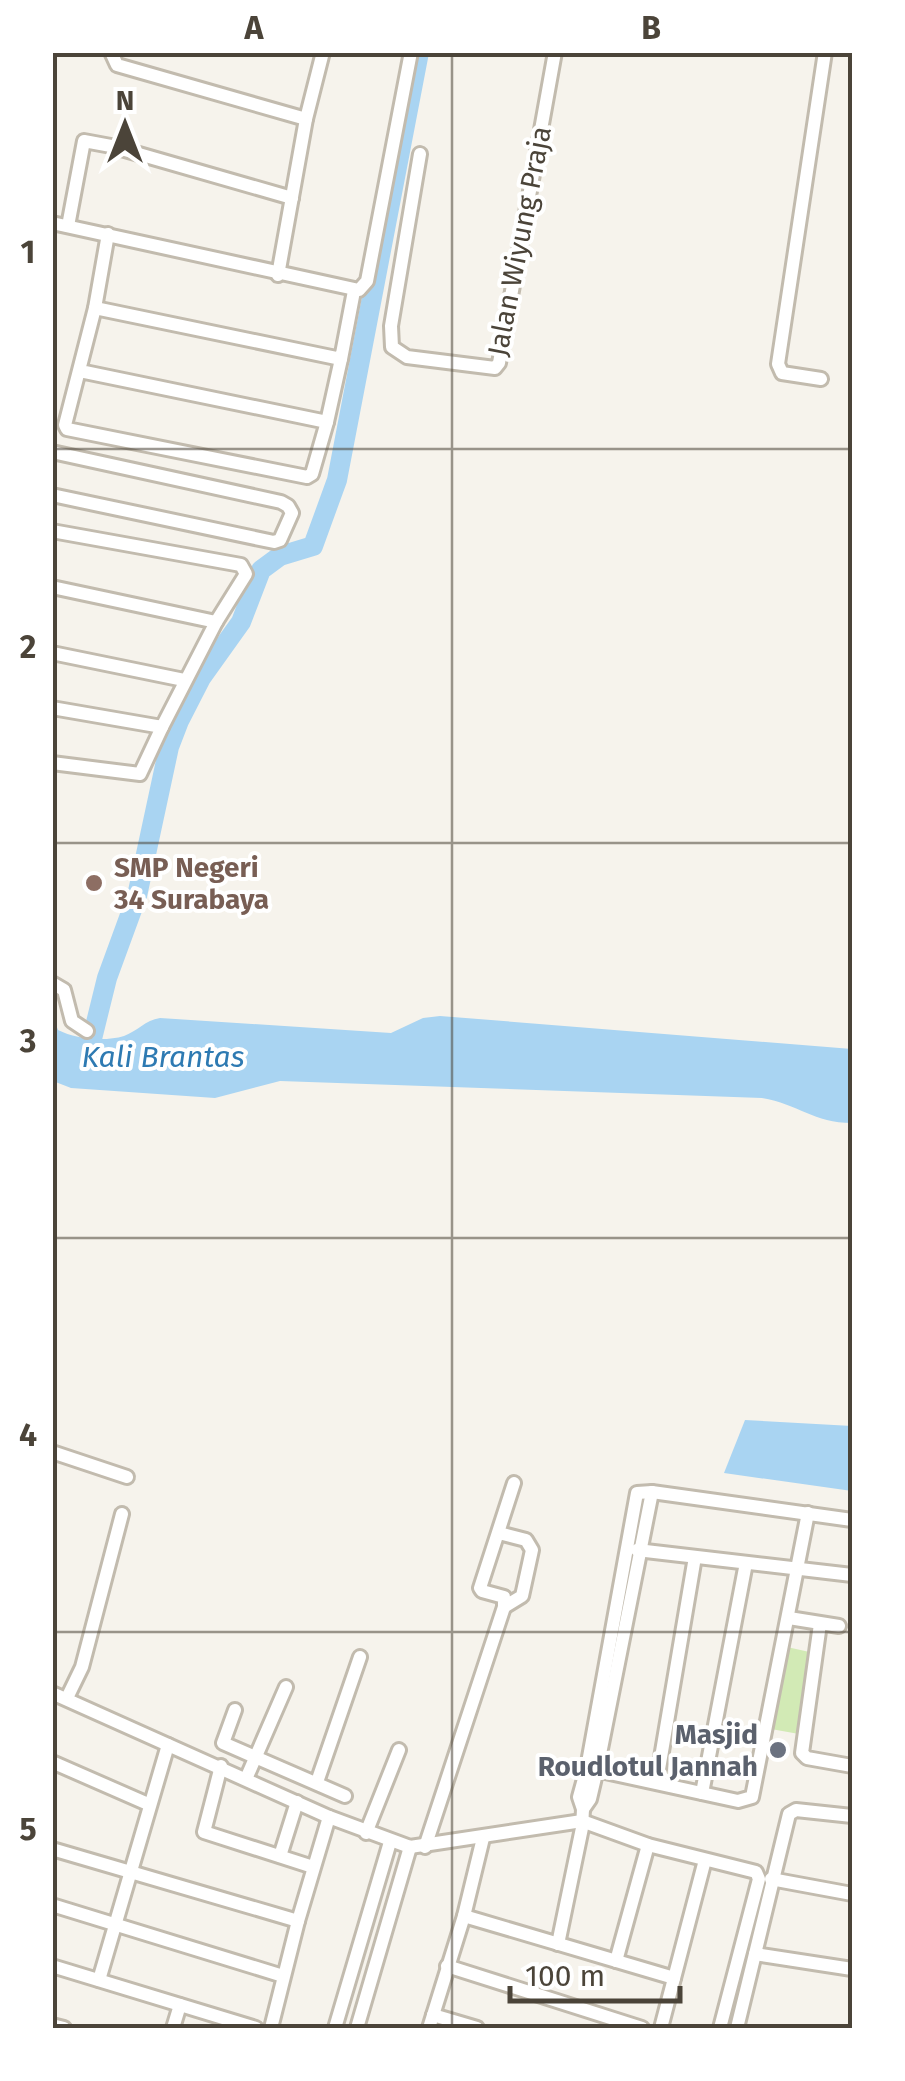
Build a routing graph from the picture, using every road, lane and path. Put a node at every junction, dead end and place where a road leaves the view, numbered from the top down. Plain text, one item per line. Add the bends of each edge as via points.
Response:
1 (111, 52) edge
2 (323, 52) edge
3 (402, 52) edge
4 (555, 52) edge
5 (825, 52) edge
6 (411, 53) edge
7 (306, 119) junction
8 (420, 154) dead end
9 (292, 198) junction
10 (52, 224) edge
11 (68, 226) junction
12 (108, 234) junction
13 (278, 274) junction
14 (354, 292) junction
15 (96, 308) junction
16 (342, 359) junction
17 (80, 371) junction
18 (821, 380) dead end
19 (327, 422) junction
20 (52, 452) edge
21 (52, 495) edge
22 (52, 530) edge
23 (52, 587) edge
24 (216, 622) junction
25 (52, 653) edge
26 (184, 680) junction
27 (52, 708) edge
28 (162, 726) junction
29 (52, 763) edge
30 (52, 982) edge
31 (87, 1031) dead end
32 (52, 1452) edge
33 (126, 1477) dead end
34 (514, 1482) dead end
35 (652, 1492) junction
36 (808, 1513) junction
37 (122, 1514) dead end
38 (852, 1520) edge
39 (498, 1533) junction
40 (635, 1550) junction
41 (695, 1557) junction
42 (746, 1563) junction
43 (798, 1570) junction
44 (852, 1576) edge
45 (504, 1607) junction
46 (789, 1618) junction
47 (820, 1624) junction
48 (839, 1626) dead end
49 (360, 1657) dead end
50 (286, 1687) dead end
51 (52, 1693) edge
52 (68, 1695) junction
53 (235, 1710) dead end
54 (168, 1744) junction
55 (399, 1750) dead end
56 (55, 1763) edge
57 (221, 1766) junction
58 (852, 1766) edge
59 (252, 1768) junction
60 (592, 1769) junction
61 (52, 1780) edge
62 (658, 1781) junction
63 (316, 1782) junction
64 (702, 1792) junction
65 (345, 1796) dead end
66 (296, 1802) junction
67 (148, 1804) junction
68 (583, 1815) junction
69 (852, 1816) edge
70 (329, 1817) junction
71 (370, 1822) junction
72 (483, 1838) junction
73 (390, 1842) junction
74 (426, 1842) junction
75 (648, 1844) junction
76 (410, 1847) junction
77 (52, 1849) edge
78 (280, 1856) junction
79 (704, 1860) junction
80 (313, 1867) junction
81 (129, 1872) junction
82 (765, 1879) junction
83 (852, 1894) edge
84 (52, 1905) edge
85 (464, 1916) junction
86 (298, 1921) junction
87 (116, 1925) junction
88 (558, 1944) junction
89 (755, 1954) junction
90 (616, 1961) junction
91 (52, 1966) edge
92 (447, 1966) junction
93 (852, 1969) edge
94 (283, 1976) junction
95 (674, 1978) junction
96 (99, 1980) junction
97 (180, 2005) junction
98 (431, 2021) edge
99 (52, 2025) edge
100 (64, 2028) edge
101 (173, 2028) edge
102 (256, 2028) edge
103 (271, 2028) edge
104 (334, 2028) edge
105 (357, 2028) edge
106 (477, 2028) edge
107 (642, 2028) edge
108 (660, 2028) edge
109 (720, 2028) edge
110 (738, 2028) edge

1 - 7 street via 117,65
2 - 7 street
3 - 6 street
4 - 8 street, Jalan Wiyung Praja via 495,368 407,358 392,346
5 - 18 street via 778,364 782,374
6 - 14 street via 367,281
7 - 9 street
9 - 11 street via 84,141
9 - 13 street
10 - 11 street
11 - 12 street
12 - 13 street
12 - 15 street
13 - 14 street
14 - 16 street
15 - 16 street
15 - 17 street
16 - 19 street
17 - 19 street
17 - 19 street via 67,429 307,478
20 - 21 street via 281,502 292,513 274,542
22 - 24 street via 242,565 246,574
23 - 24 street
24 - 26 street
25 - 26 street
26 - 28 street
27 - 28 street
28 - 29 street via 141,774
30 - 31 street via 64,990 72,1021
32 - 33 street
34 - 39 street
35 - 36 street
35 - 40 street
35 - 40 street via 636,1494
36 - 38 street
36 - 43 street
37 - 52 street
39 - 45 street via 480,1590 504,1596
39 - 45 street via 532,1546 522,1596
40 - 41 street
40 - 60 street
41 - 42 street
41 - 62 street
42 - 43 street
42 - 64 street
43 - 44 street
43 - 46 street
45 - 74 street
46 - 47 street
46 - 64 street via 752,1797 738,1801
47 - 48 street
47 - 58 street via 802,1753
49 - 63 street
50 - 59 street
51 - 52 street
52 - 54 street
53 - 59 street via 222,1742
54 - 57 street
54 - 67 street
55 - 71 street
56 - 61 street
56 - 67 street
57 - 59 street
57 - 78 street via 204,1832
59 - 63 street
59 - 66 street
60 - 62 street
60 - 68 street via 579,1798
62 - 64 street
63 - 65 street
66 - 70 street
66 - 78 street
67 - 81 street
68 - 72 street
68 - 75 street
68 - 88 street
69 - 82 street via 791,1812
70 - 71 street
70 - 80 street
71 - 73 street
72 - 74 street
72 - 85 street
73 - 76 street
73 - 104 street
74 - 76 street
75 - 79 street
75 - 90 street
76 - 105 street
77 - 81 street
78 - 80 street
79 - 82 street
79 - 95 street
80 - 86 street
81 - 86 street
81 - 87 street
82 - 83 street
82 - 89 street
82 - 109 street
84 - 87 street
85 - 88 street
85 - 92 street
86 - 94 street
87 - 94 street
87 - 96 street
88 - 90 street
89 - 93 street
89 - 110 street
90 - 95 street
91 - 96 street
92 - 98 street
92 - 107 street
94 - 103 street
95 - 108 street
96 - 97 street
97 - 101 street
97 - 102 street
98 - 106 street
99 - 100 street

